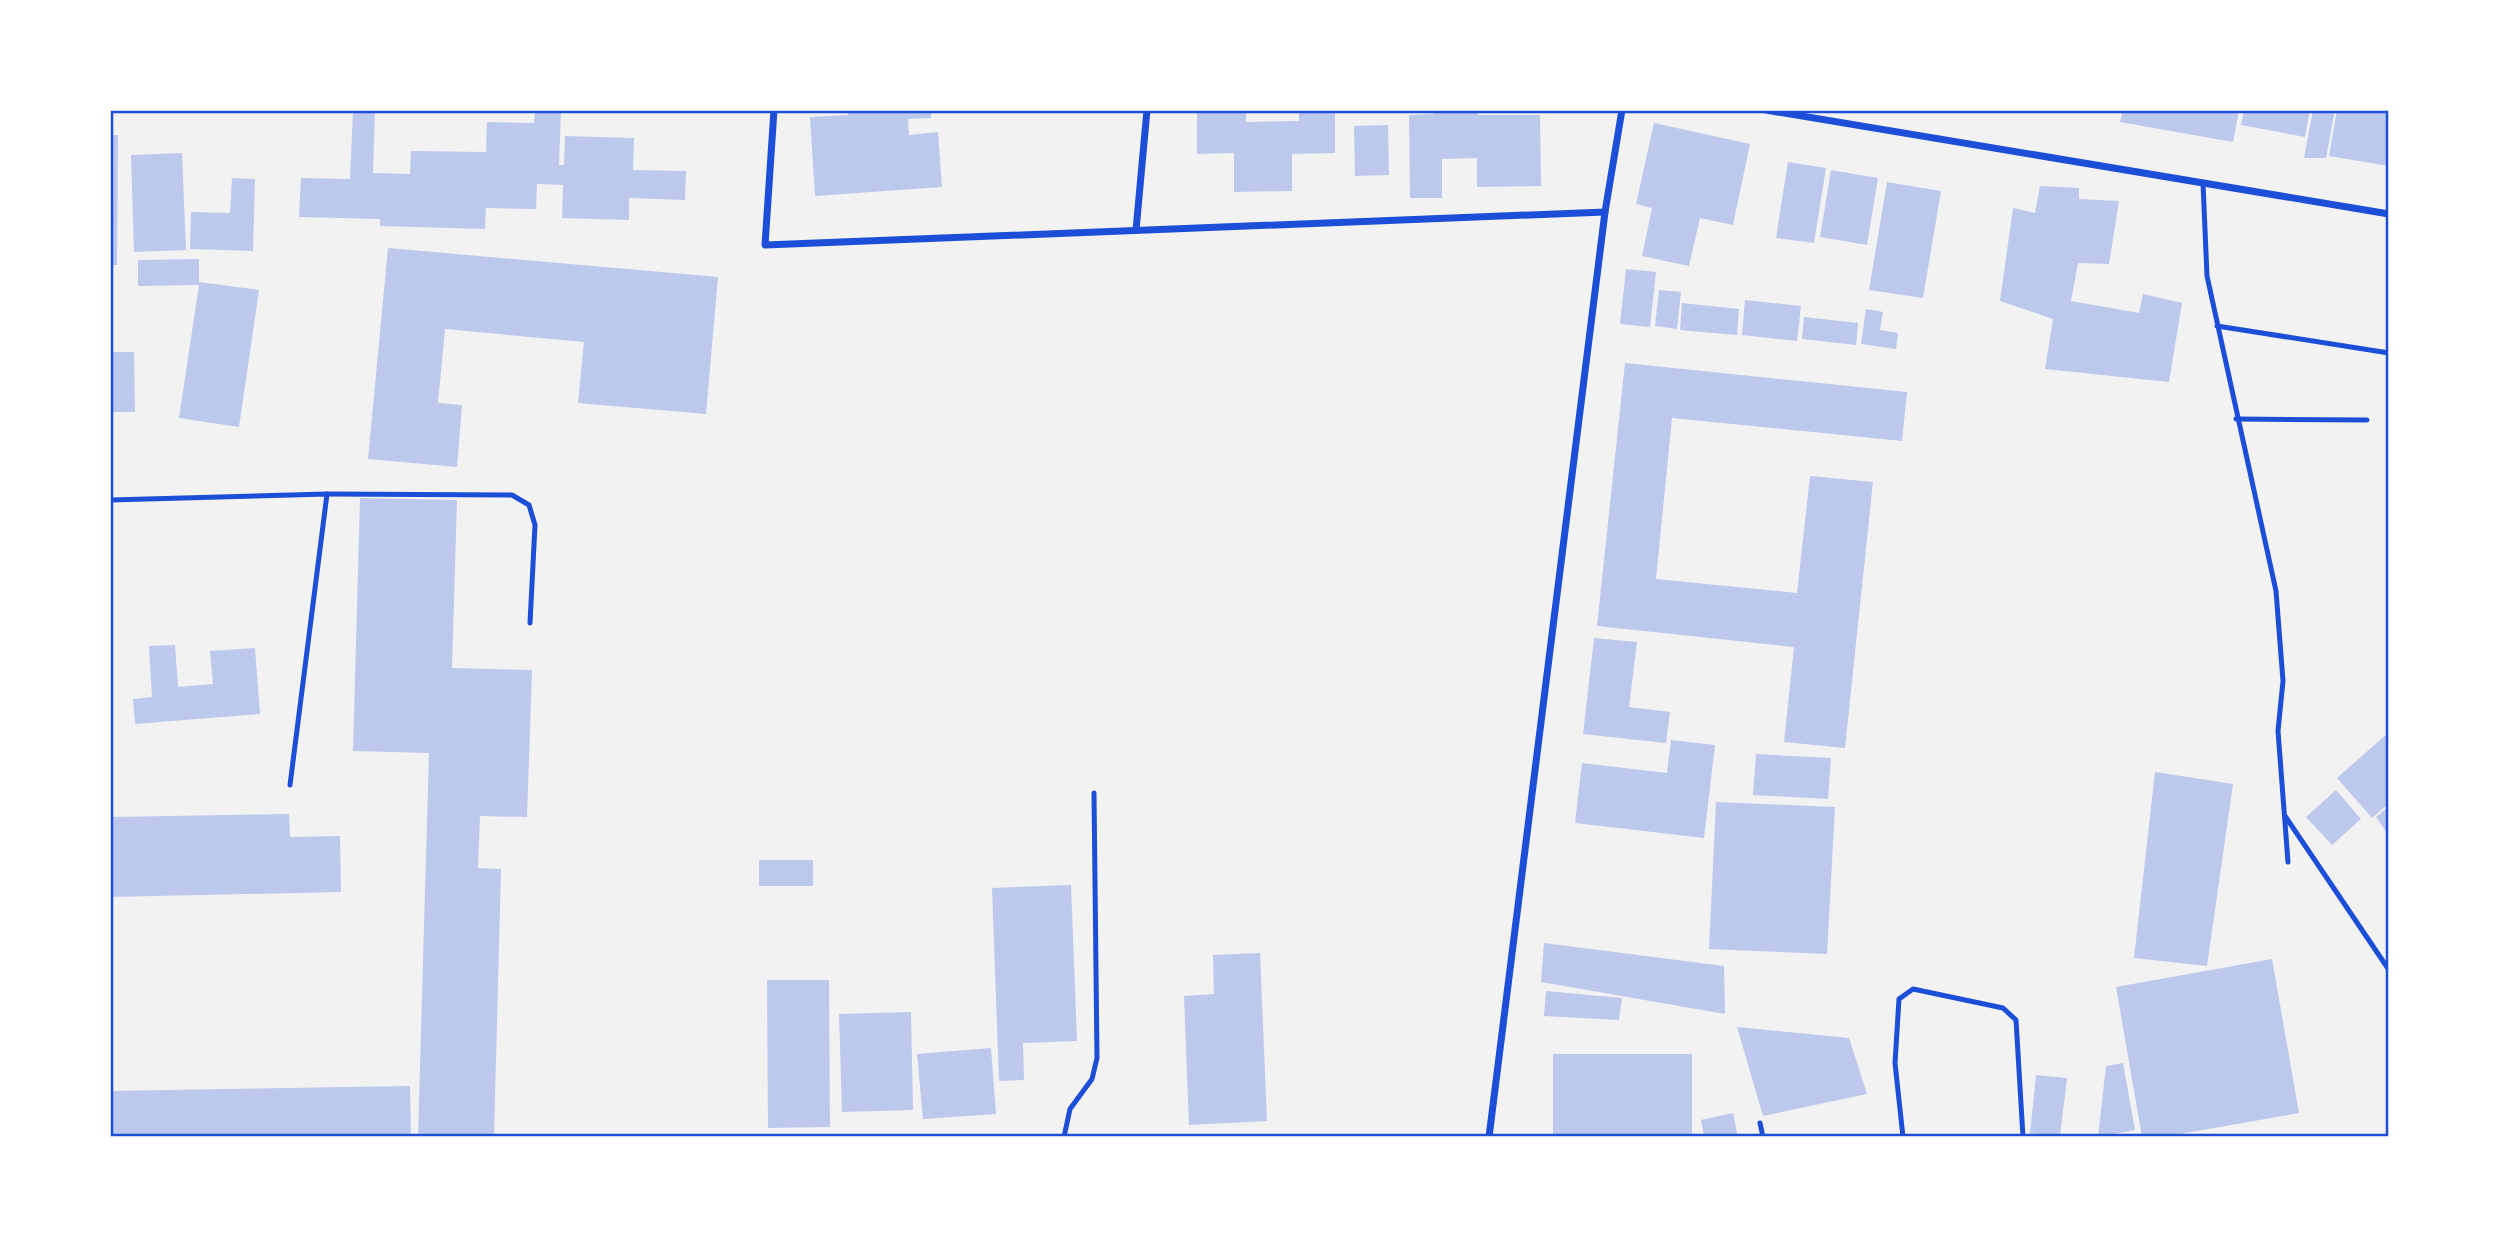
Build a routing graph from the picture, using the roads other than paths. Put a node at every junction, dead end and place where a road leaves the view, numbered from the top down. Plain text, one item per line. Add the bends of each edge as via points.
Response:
1 (774, 110) edge
2 (1146, 110) edge
3 (1622, 110) edge
4 (1766, 110) edge
5 (2203, 183) junction
6 (1605, 212) junction
7 (2389, 214) edge
8 (1136, 230) junction
9 (2217, 326) junction
10 (2389, 354) edge
11 (2236, 419) junction
12 (2367, 420) dead end
13 (327, 494) junction
14 (110, 500) edge
15 (530, 623) dead end
16 (290, 785) dead end
17 (1094, 793) dead end
18 (2284, 814) junction
19 (2288, 862) dead end
20 (2389, 970) edge
21 (1760, 1123) dead end
22 (1064, 1137) edge
23 (1489, 1137) edge
24 (1763, 1137) edge
25 (1903, 1137) edge
26 (2023, 1137) edge

1 - 8 street via 765,245
2 - 8 street
3 - 6 street
4 - 5 street
5 - 7 street
5 - 9 lane via 2207,276
6 - 8 street
6 - 23 street
9 - 10 lane
9 - 11 lane
11 - 12 lane
11 - 18 lane via 2276,591 2283,681 2278,731
13 - 14 lane
13 - 15 lane via 512,495 529,505 535,525
13 - 16 lane
17 - 22 lane via 1097,1058 1091,1079 1070,1109
18 - 19 lane
18 - 20 lane
21 - 24 lane
25 - 26 lane via 1895,1063 1899,999 1913,989 2003,1008 2017,1020

